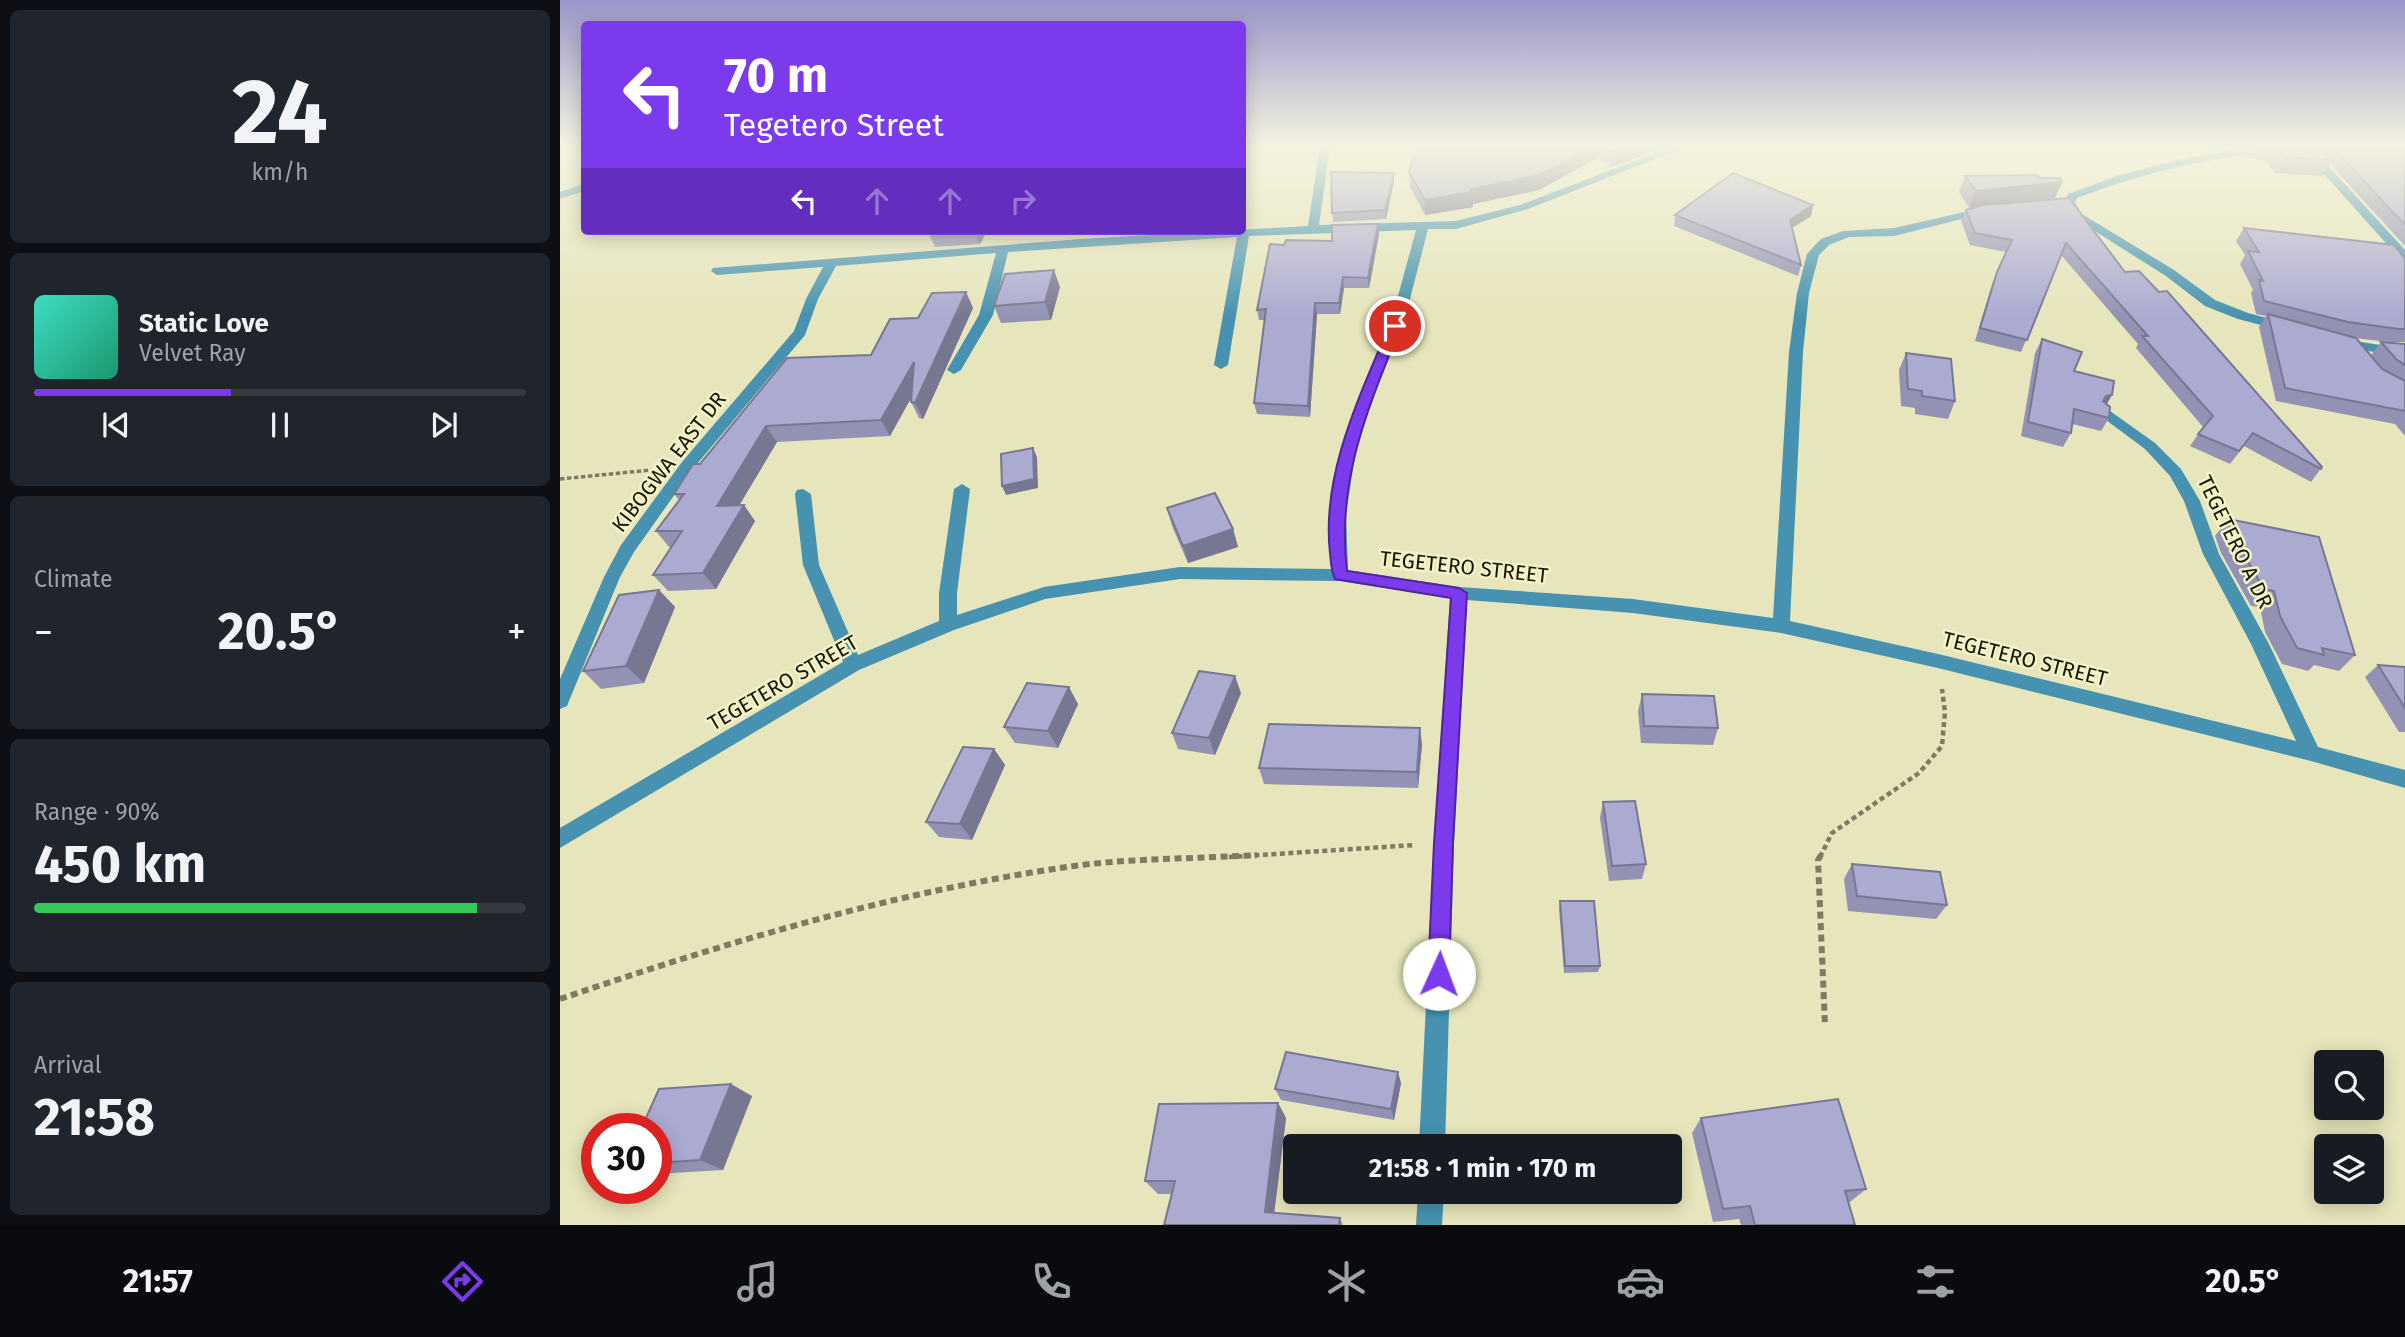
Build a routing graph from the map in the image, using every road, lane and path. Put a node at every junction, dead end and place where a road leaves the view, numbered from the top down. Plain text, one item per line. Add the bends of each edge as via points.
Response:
1 (1317, 203) edge
2 (1534, 203) edge
3 (2062, 203) edge
4 (2356, 203) edge
5 (2005, 207) edge
6 (1422, 228) junction
7 (1313, 229) junction
8 (1246, 233) edge
9 (1164, 235) edge
10 (1244, 235) edge
11 (1083, 237) edge
12 (1003, 250) junction
13 (2405, 257) edge
14 (831, 263) junction
15 (717, 271) dead end
16 (2297, 330) edge
17 (2331, 340) edge
18 (2353, 346) junction
19 (2405, 348) edge
20 (1221, 365) dead end
21 (2370, 367) edge
22 (954, 370) dead end
23 (2105, 414) edge
24 (687, 466) junction
25 (560, 479) edge
26 (962, 489) dead end
27 (803, 494) dead end
28 (1340, 575) junction
29 (1459, 593) junction
30 (948, 625) junction
31 (1781, 626) junction
32 (1938, 661) junction
33 (853, 666) junction
34 (560, 701) edge
35 (2311, 753) junction
36 (2405, 779) edge
37 (560, 839) edge
38 (1444, 843) junction
39 (560, 999) edge
40 (1825, 1026) dead end
41 (1432, 1134) edge
42 (1430, 1204) edge
43 (1429, 1225) edge

1 - 7 street
2 - 6 street via 1456,225
3 - 16 street via 2210,303
4 - 13 street
5 - 31 street via 1895,232 1847,234 1825,242 1813,254 1796,352
6 - 7 street
6 - 28 street via 1389,346 1358,417 1339,488 1335,535
7 - 8 street
9 - 11 street
10 - 20 street
11 - 12 street
12 - 14 street
12 - 22 street via 986,315
14 - 15 street
14 - 24 street, KIBOGWA EAST DR via 800,332
17 - 18 street
18 - 19 street
18 - 21 street
23 - 35 street, TEGETERO A DR via 2150,446 2176,472 2193,501 2211,554
24 - 25 path
24 - 34 street, KIBOGWA EAST DR via 627,549
26 - 30 street
27 - 33 street via 811,565
28 - 29 street, TEGETERO STREET
28 - 30 street, TEGETERO STREET via 1180,573 1044,593
29 - 31 street, TEGETERO STREET via 1633,606
29 - 38 street
30 - 33 street, TEGETERO STREET
31 - 32 street, TEGETERO STREET
32 - 35 street, TEGETERO STREET
32 - 40 path via 1945,712 1942,746 1919,773 1832,833 1818,860
33 - 37 street, TEGETERO STREET
35 - 36 street, TEGETERO STREET
38 - 39 path via 1068,867 898,900 674,960
38 - 41 street
42 - 43 street

